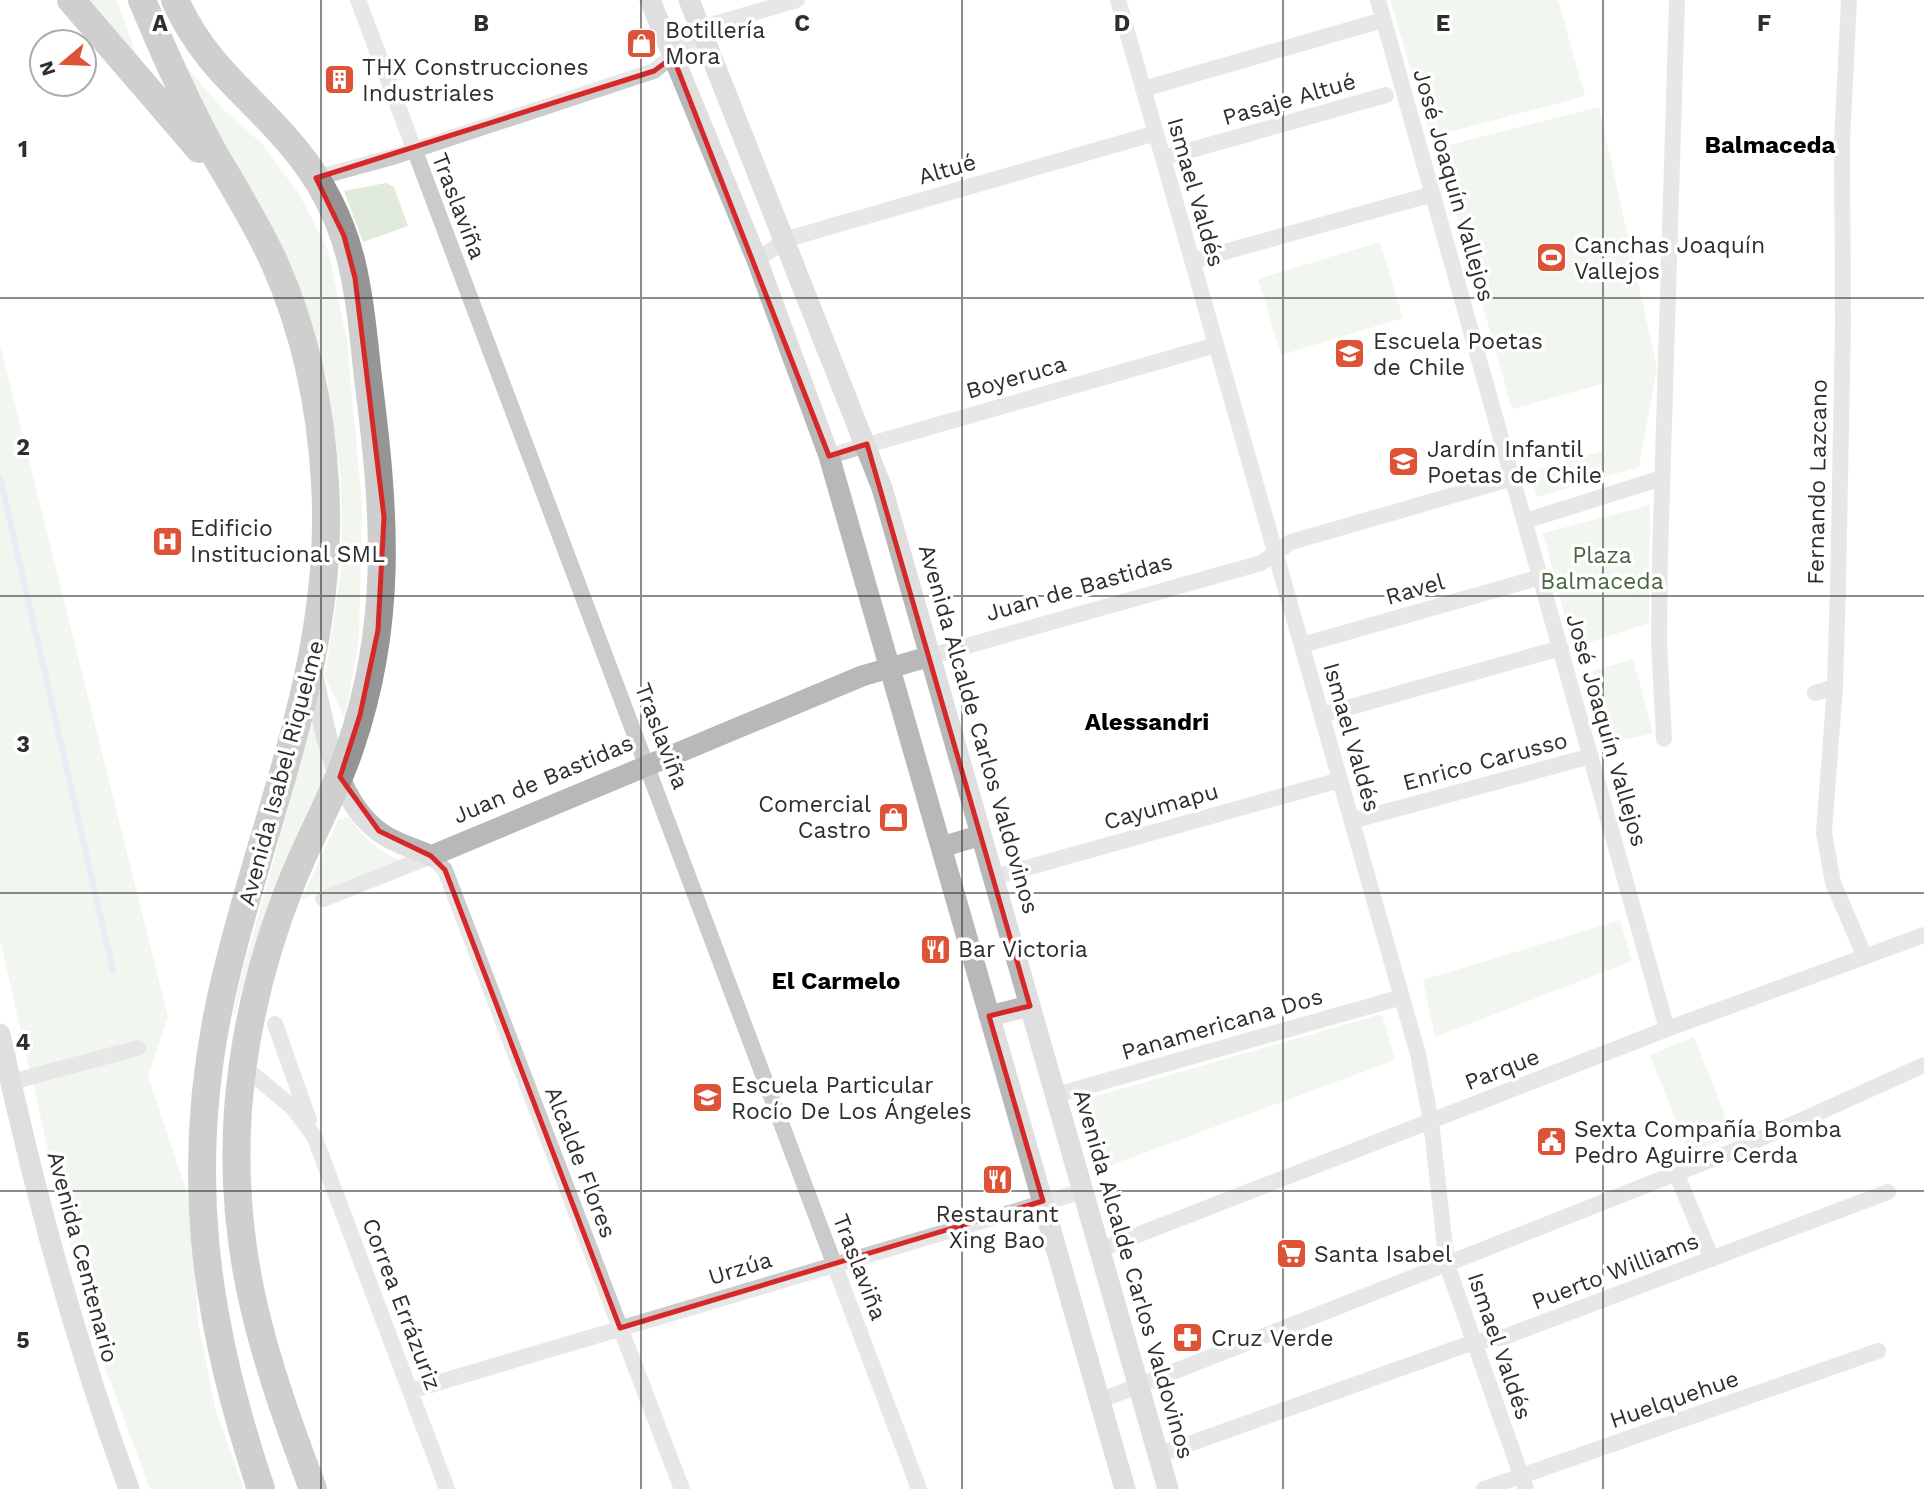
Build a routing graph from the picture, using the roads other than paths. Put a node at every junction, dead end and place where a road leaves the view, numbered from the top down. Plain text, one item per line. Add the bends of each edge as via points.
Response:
1 (71, 0) edge
2 (142, 0) edge
3 (175, 0) edge
4 (358, 0) edge
5 (650, 0) edge
6 (690, 0) edge
7 (797, 0) edge
8 (1118, 0) edge
9 (1378, 0) edge
10 (1677, 0) edge
11 (1849, 0) edge
12 (1383, 20) junction
13 (703, 33) junction
14 (673, 57) junction
15 (1143, 89) junction
16 (1386, 95) dead end
17 (1156, 133) junction
18 (413, 149) junction
19 (1163, 158) junction
20 (316, 178) junction
21 (1433, 194) junction
22 (242, 199) junction
23 (787, 239) junction
24 (757, 260) junction
25 (1192, 261) junction
26 (1216, 345) junction
27 (867, 444) junction
28 (829, 456) junction
29 (1513, 478) junction
30 (1662, 478) junction
31 (1525, 520) junction
32 (1275, 553) junction
33 (1541, 577) junction
34 (1302, 645) junction
35 (1561, 648) junction
36 (931, 656) junction
37 (890, 666) junction
38 (312, 671) junction
39 (1835, 687) junction
40 (1815, 693) dead end
41 (1322, 715) junction
42 (1664, 739) dead end
43 (1591, 755) junction
44 (648, 763) junction
45 (340, 777) junction
46 (1340, 780) junction
47 (1352, 821) junction
48 (981, 835) junction
49 (942, 847) junction
50 (431, 856) junction
51 (994, 877) junction
52 (323, 899) dead end
53 (1924, 935) edge
54 (1865, 957) junction
55 (1402, 997) junction
56 (1030, 1006) junction
57 (989, 1016) junction
58 (275, 1024) dead end
59 (1667, 1029) junction
60 (0, 1034) edge
61 (138, 1048) dead end
62 (1924, 1065) edge
63 (243, 1066) junction
64 (11, 1082) junction
65 (1056, 1095) junction
66 (1431, 1121) junction
67 (314, 1136) junction
68 (1676, 1174) junction
69 (1083, 1191) junction
70 (1888, 1192) dead end
71 (1042, 1201) junction
72 (1099, 1250) junction
73 (1712, 1259) junction
74 (834, 1264) junction
75 (1447, 1265) junction
76 (620, 1328) junction
77 (1474, 1342) junction
78 (1878, 1351) dead end
79 (1138, 1385) junction
80 (410, 1391) junction
81 (1099, 1401) junction
82 (1158, 1455) junction
83 (1523, 1482) edge
84 (129, 1489) edge
85 (261, 1489) edge
86 (313, 1489) edge
87 (447, 1489) edge
88 (682, 1489) edge
89 (919, 1489) edge
90 (1125, 1489) edge
91 (1168, 1489) edge
92 (1485, 1489) edge

1 - 22 highway
2 - 22 highway, Avenida Isabel Riquelme via 193,113
3 - 20 highway, Avenida Isabel Riquelme via 218,70 292,144
4 - 18 street, Traslaviña
5 - 14 main road
6 - 13 main road, Avenida Alcalde Carlos Valdovinos
7 - 13 street via 711,25
8 - 15 street, Ismael Valdés
9 - 12 street, José Joaquín Vallejos
10 - 30 street
11 - 39 street, Fernando Lazcano via 1842,142
12 - 15 street
12 - 21 street, José Joaquín Vallejos
13 - 14 street
13 - 23 main road, Avenida Alcalde Carlos Valdovinos
14 - 18 street via 654,71
14 - 24 main road
15 - 17 street, Ismael Valdés
16 - 19 street, Pasaje Altué
17 - 19 street, Ismael Valdés
17 - 23 street, Altué
18 - 20 street
18 - 44 street, Traslaviña
19 - 25 street, Ismael Valdés
20 - 45 highway, Avenida Isabel Riquelme via 340,226 355,278 384,517 382,592 374,651
21 - 25 street
21 - 29 street, José Joaquín Vallejos
22 - 38 highway, Avenida Isabel Riquelme via 291,307 317,412 325,481 326,551
23 - 24 street, Altué
23 - 27 main road, Avenida Alcalde Carlos Valdovinos
24 - 28 main road
25 - 26 street, Ismael Valdés
26 - 27 street, Boyeruca
26 - 32 street, Ismael Valdés
27 - 28 street, Boyeruca
27 - 36 main road, Avenida Alcalde Carlos Valdovinos
28 - 37 main road
29 - 31 street, José Joaquín Vallejos
29 - 32 street, Juan de Bastidas via 1291,542
30 - 31 street
30 - 42 street
31 - 33 street, José Joaquín Vallejos
32 - 34 street, Ismael Valdés
32 - 36 street, Juan de Bastidas via 1261,563
33 - 34 street, Ravel
33 - 35 street, José Joaquín Vallejos
34 - 41 street, Ismael Valdés
35 - 41 street
35 - 43 street, José Joaquín Vallejos
36 - 37 main road, Juan de Bastidas
36 - 48 main road, Avenida Alcalde Carlos Valdovinos
37 - 44 main road, Juan de Bastidas
37 - 49 main road
38 - 45 main road
38 - 85 highway, Avenida Isabel Riquelme via 224,984 204,1114 202,1208 211,1302 231,1395
39 - 40 street
39 - 54 street, Fernando Lazcano via 1824,832 1833,883
41 - 46 street, Ismael Valdés
43 - 47 street, Enrico Carusso
43 - 59 street, José Joaquín Vallejos
44 - 50 main road, Juan de Bastidas
44 - 74 street, Traslaviña
45 - 50 main road via 358,808 379,831
45 - 63 highway, Avenida Isabel Riquelme via 271,939
46 - 47 street, Ismael Valdés
46 - 51 street, Cayumapu
47 - 55 street, Ismael Valdés
48 - 49 main road
48 - 51 main road, Avenida Alcalde Carlos Valdovinos
49 - 57 main road
50 - 52 street, Juan de Bastidas
50 - 76 street, Alcalde Flores via 448,878
51 - 56 main road, Avenida Alcalde Carlos Valdovinos
53 - 54 street, Parque
54 - 59 street, Parque
55 - 65 street, Panamericana Dos
55 - 66 street, Ismael Valdés
56 - 57 main road
56 - 65 main road, Avenida Alcalde Carlos Valdovinos
57 - 71 main road
58 - 67 street, Correa Errázuriz
59 - 66 street, Parque
60 - 64 main road, Avenida Centenario
61 - 64 street
62 - 68 street
63 - 67 street, Correa Errázuriz via 292,1107
63 - 86 highway, Avenida Isabel Riquelme via 236,1149 244,1265 266,1361
64 - 84 main road, Avenida Centenario via 78,1345
65 - 69 main road, Avenida Alcalde Carlos Valdovinos
66 - 72 street, Parque
66 - 75 street, Ismael Valdés
67 - 80 street, Correa Errázuriz
68 - 73 street
68 - 75 street
69 - 71 street, Urzúa
69 - 72 main road, Avenida Alcalde Carlos Valdovinos
70 - 73 street, Puerto Williams
71 - 74 street, Urzúa
71 - 81 main road
72 - 79 main road, Avenida Alcalde Carlos Valdovinos
73 - 77 street, Puerto Williams via 1504,1337
74 - 76 street, Urzúa
74 - 89 street, Traslaviña
75 - 77 street, Ismael Valdés
75 - 79 street
76 - 80 street, Urzúa
76 - 88 street, Alcalde Flores
77 - 82 street, Puerto Williams
77 - 83 street, Ismael Valdés
78 - 83 street, Huelquehue
79 - 81 street
79 - 82 main road, Avenida Alcalde Carlos Valdovinos
80 - 87 street, Correa Errázuriz
81 - 90 main road
82 - 91 main road, Avenida Alcalde Carlos Valdovinos
83 - 92 street, Huelquehue

